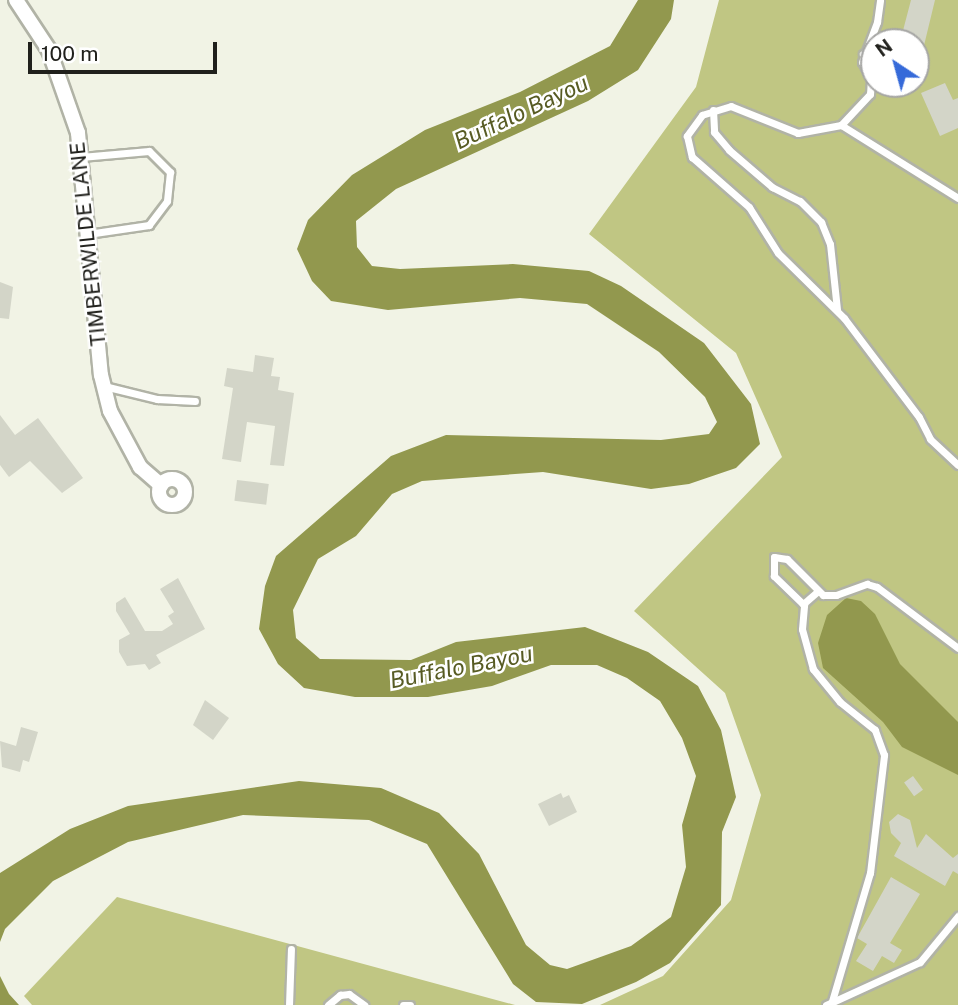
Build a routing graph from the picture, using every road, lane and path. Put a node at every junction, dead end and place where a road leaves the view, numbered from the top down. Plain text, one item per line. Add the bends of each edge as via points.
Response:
1 (16, 0) edge
2 (880, 0) edge
3 (874, 28) edge
4 (866, 98) edge
5 (713, 110) junction
6 (841, 125) junction
7 (80, 157) junction
8 (958, 198) edge
9 (88, 234) junction
10 (837, 311) junction
11 (104, 386) junction
12 (195, 401) dead end
13 (958, 465) edge
14 (161, 485) dead end
15 (818, 591) junction
16 (803, 604) junction
17 (958, 648) edge
18 (958, 916) edge
19 (290, 949) dead end
20 (829, 1003) edge
21 (289, 1005) edge
22 (328, 1005) edge
23 (364, 1005) edge
24 (403, 1005) edge
25 (410, 1005) edge

1 - 7 street, TIMBERWILDE LANE via 49,50 78,133
2 - 3 lane
4 - 6 lane
5 - 6 lane via 739,108 798,133
5 - 10 lane via 714,132 729,150 772,187 800,201 821,222 830,244
5 - 10 lane via 695,120 687,135 687,149 749,207 778,253
6 - 8 lane
7 - 9 street, TIMBERWILDE LANE
7 - 9 lane via 149,151 170,172 167,201 149,225
9 - 11 street, TIMBERWILDE LANE
10 - 13 lane via 919,417 929,439
11 - 12 lane via 157,399
11 - 14 street, TIMBERWILDE LANE via 121,438 140,467
15 - 16 lane
15 - 16 lane via 787,559 774,556 774,576
15 - 17 lane via 836,596 859,586 877,587
16 - 20 lane via 805,648 813,669 840,702 875,730 884,755 870,873
18 - 20 lane via 920,962
19 - 21 lane
22 - 23 lane via 349,994
24 - 25 lane

